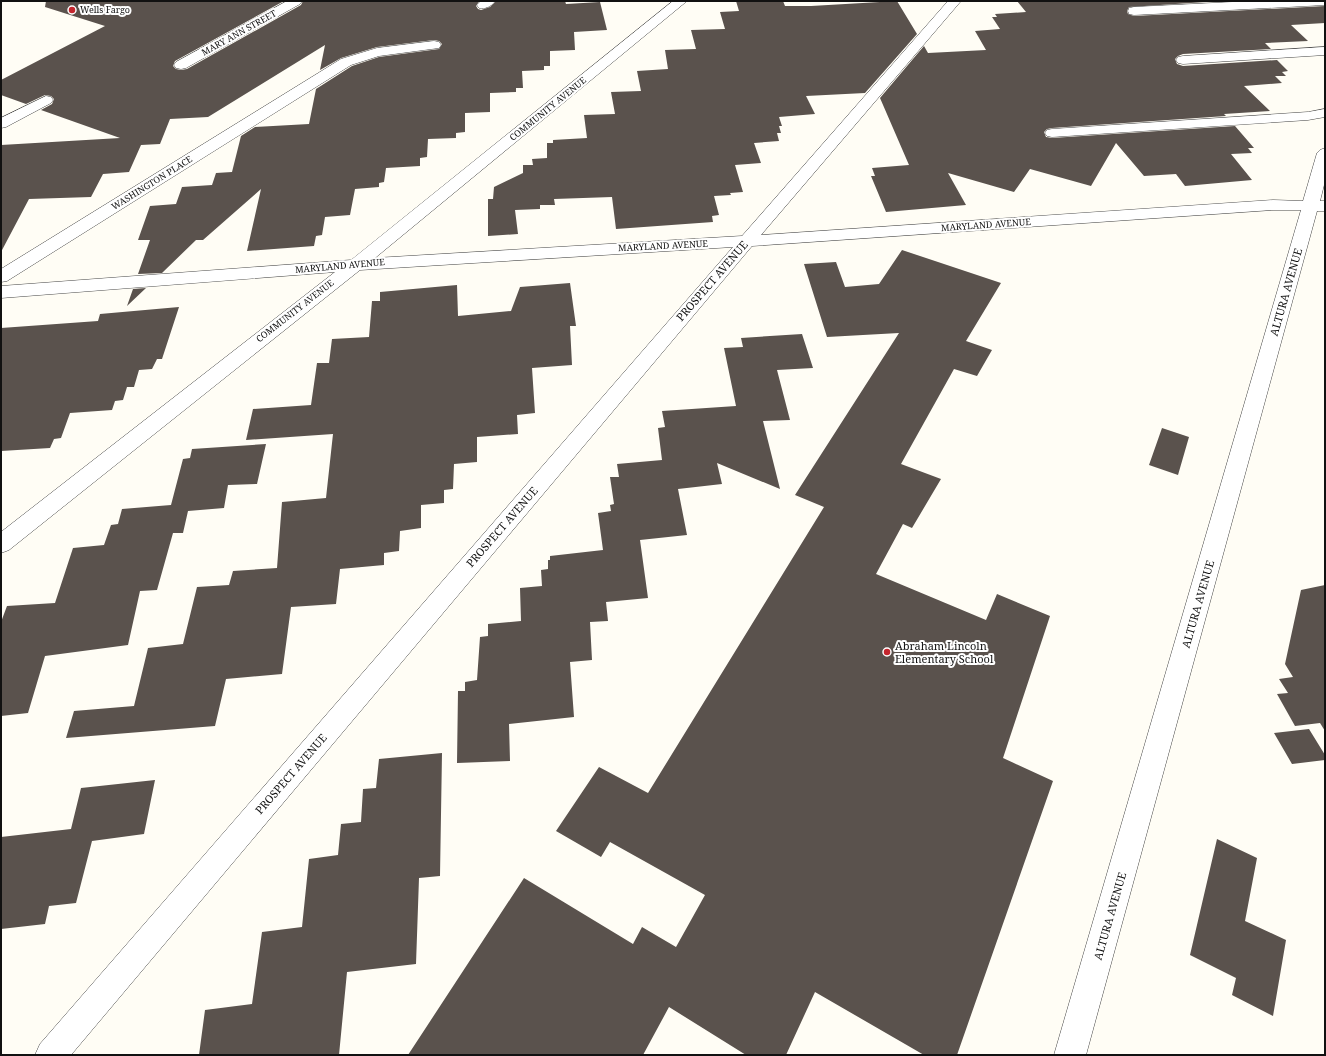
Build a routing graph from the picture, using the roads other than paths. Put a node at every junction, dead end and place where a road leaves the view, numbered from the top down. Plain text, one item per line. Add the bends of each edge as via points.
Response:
1 (296, 1) edge
2 (681, 1) edge
3 (955, 1) edge
4 (1324, 1) edge
5 (1134, 11) dead end
6 (434, 45) dead end
7 (1325, 51) edge
8 (1183, 60) dead end
9 (181, 65) dead end
10 (46, 100) dead end
11 (1325, 113) edge
12 (1, 124) edge
13 (1052, 133) dead end
14 (1325, 153) edge
15 (1318, 206) edge
16 (747, 241) junction
17 (354, 264) junction
18 (1, 277) edge
19 (1, 292) edge
20 (1, 544) edge
21 (51, 1055) edge
22 (1070, 1055) edge

1 - 9 street, MARY ANN STREET
2 - 17 street, COMMUNITY AVENUE
3 - 16 street, PROSPECT AVENUE
4 - 5 street
6 - 18 street, WASHINGTON PLACE via 377,52 346,62
7 - 8 street
10 - 12 street
11 - 13 street
14 - 15 street, ALTURA AVENUE
15 - 16 street, MARYLAND AVENUE via 1273,205
15 - 22 street, ALTURA AVENUE
16 - 17 street, MARYLAND AVENUE
16 - 21 street, PROSPECT AVENUE
17 - 19 street, MARYLAND AVENUE
17 - 20 street, COMMUNITY AVENUE

